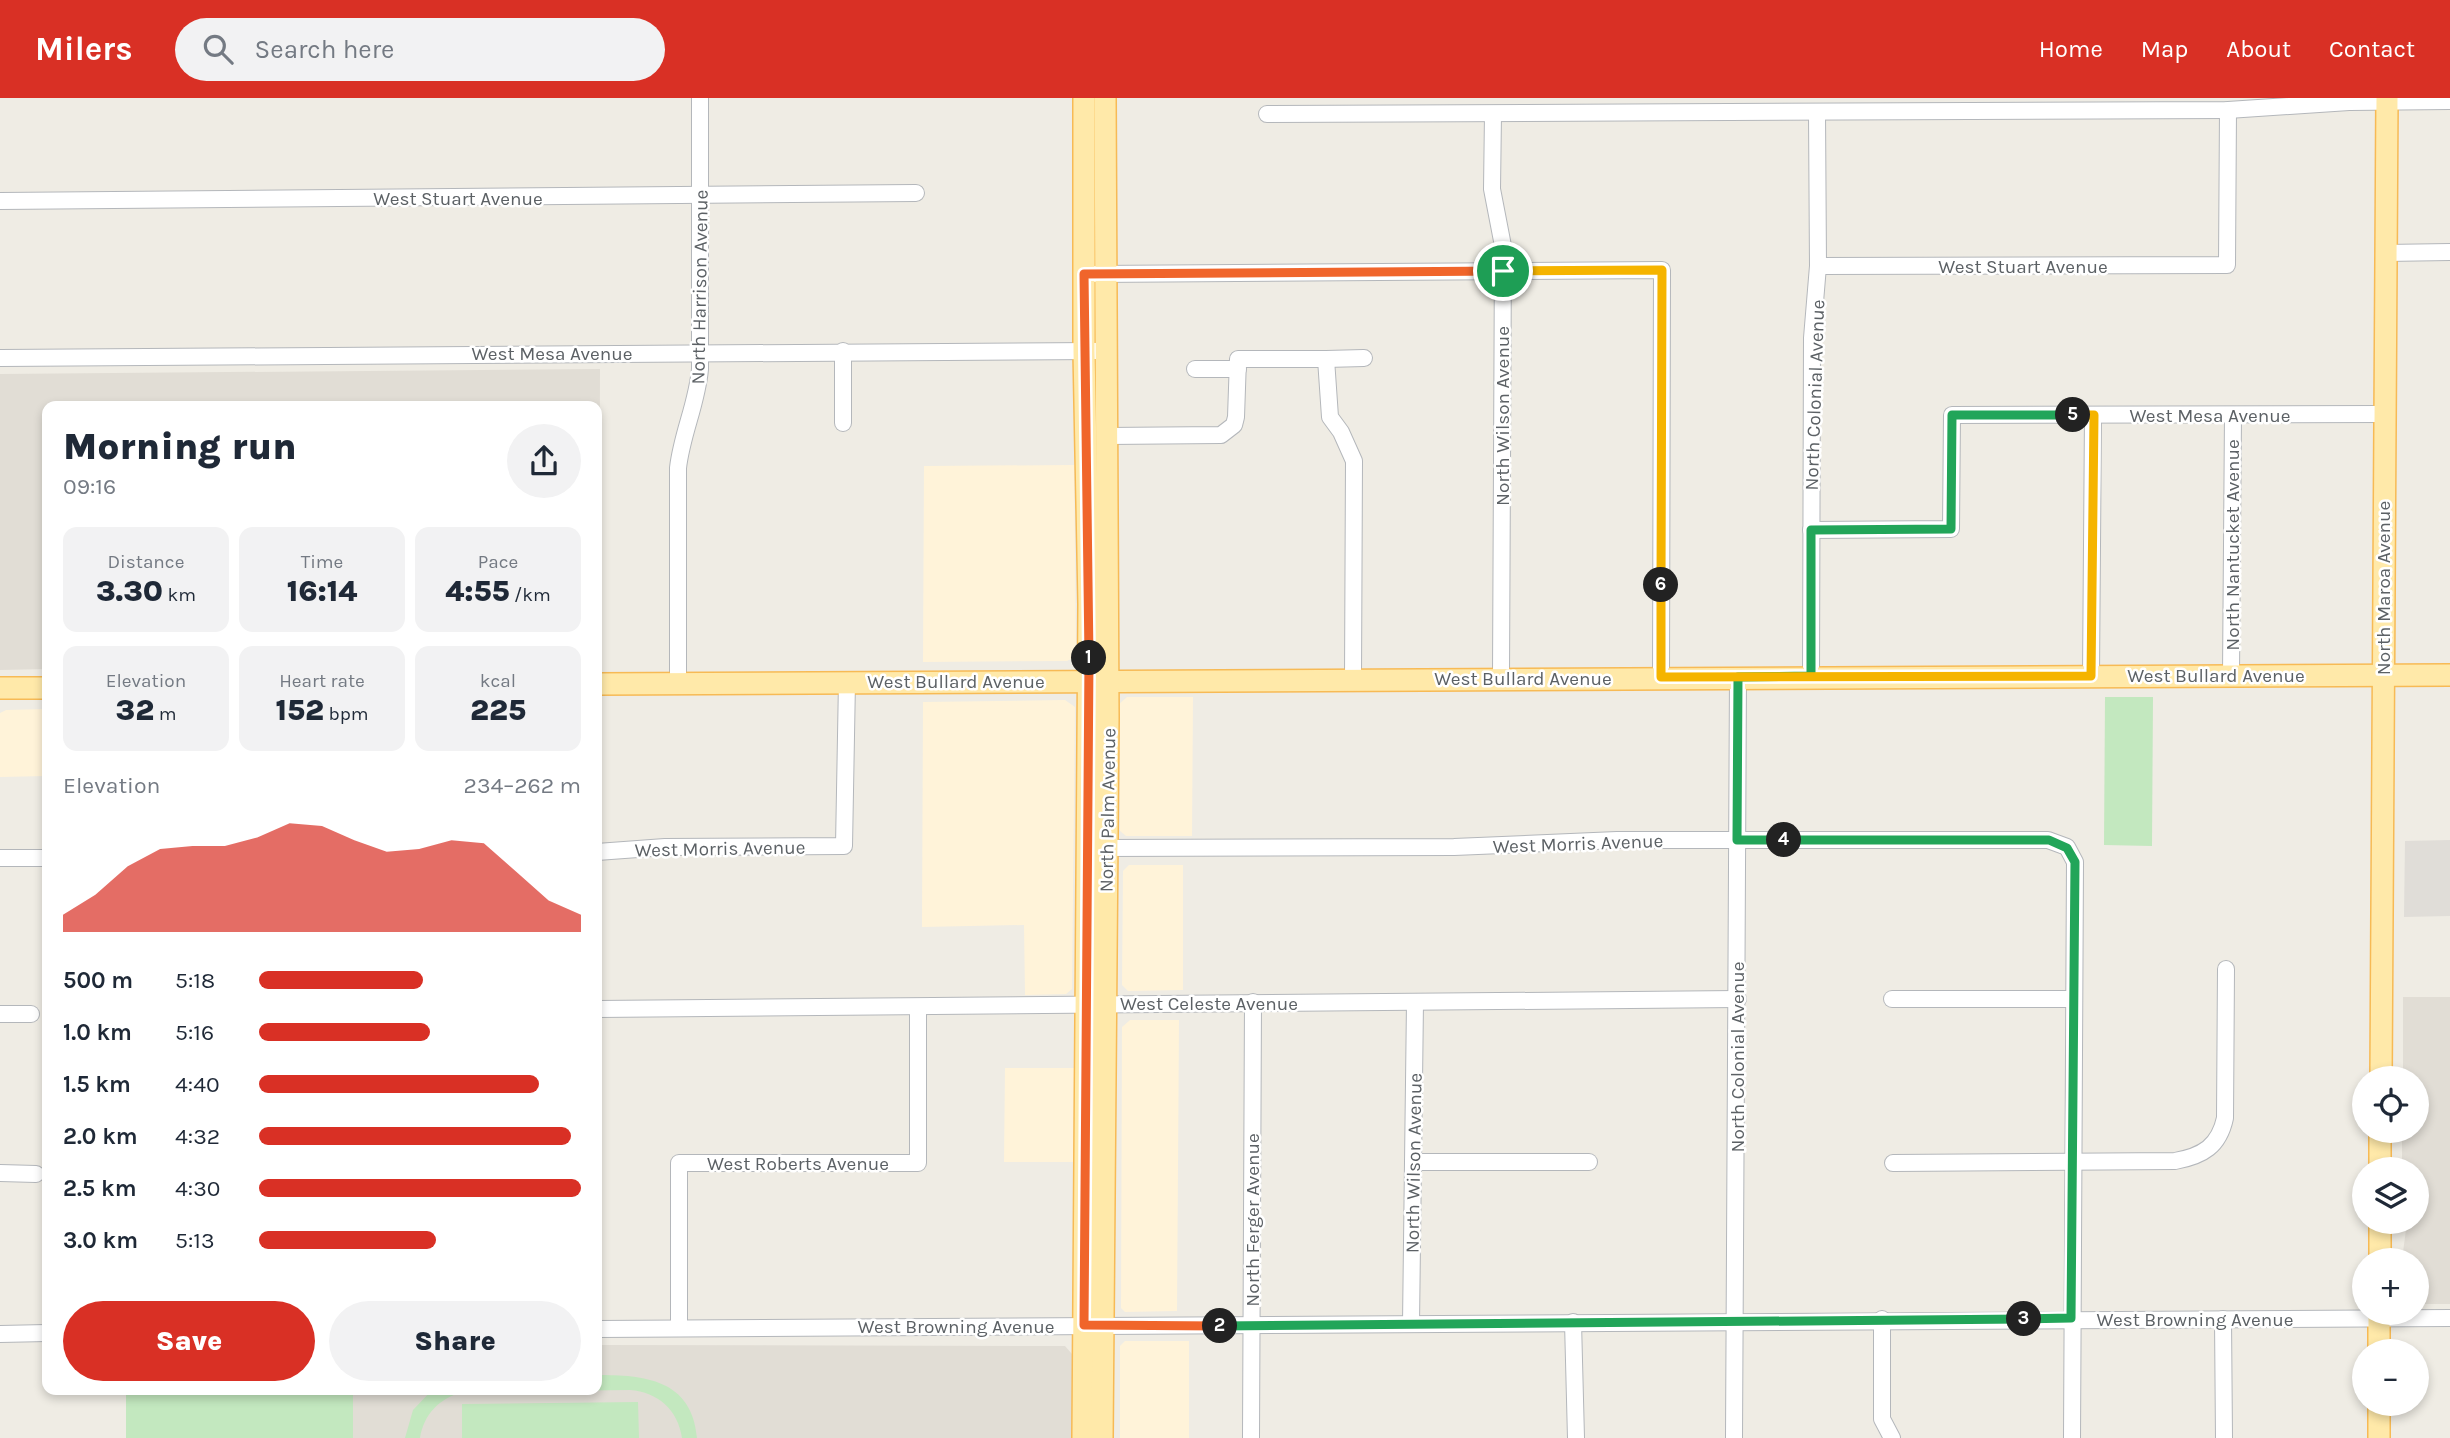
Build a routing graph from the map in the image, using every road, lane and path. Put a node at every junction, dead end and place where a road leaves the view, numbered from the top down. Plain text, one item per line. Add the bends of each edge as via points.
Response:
1 (700, 98) edge
2 (1084, 98) edge
3 (1105, 98) edge
4 (2387, 99) edge
5 (2450, 101) edge
6 (1728, 105) edge
7 (2228, 110) junction
8 (1817, 113) junction
9 (1267, 114) dead end
10 (1493, 114) junction
11 (916, 193) dead end
12 (700, 196) junction
13 (0, 201) edge
14 (2450, 252) edge
15 (2385, 253) junction
16 (1818, 266) junction
17 (1503, 271) junction
18 (1094, 274) junction
19 (843, 351) junction
20 (1095, 351) junction
21 (700, 352) junction
22 (0, 358) edge
23 (1364, 358) dead end
24 (1326, 359) junction
25 (1195, 369) dead end
26 (1238, 369) junction
27 (2384, 414) junction
28 (2094, 415) junction
29 (2233, 415) junction
30 (843, 423) dead end
31 (1086, 424) junction
32 (1107, 436) junction
33 (1811, 530) junction
34 (1108, 534) junction
35 (2383, 674) junction
36 (2231, 675) junction
37 (2450, 675) edge
38 (1811, 676) junction
39 (2091, 676) junction
40 (1661, 677) junction
41 (1738, 677) junction
42 (1501, 678) junction
43 (1353, 679) junction
44 (1098, 680) junction
45 (847, 681) junction
46 (678, 683) junction
47 (602, 684) edge
48 (0, 688) edge
49 (42, 688) edge
50 (1737, 840) junction
51 (1097, 848) junction
52 (602, 852) edge
53 (0, 858) edge
54 (42, 858) edge
55 (2226, 969) dead end
56 (1738, 999) junction
57 (1892, 999) dead end
58 (2073, 999) junction
59 (1253, 1002) junction
60 (1415, 1002) junction
61 (1096, 1004) junction
62 (918, 1007) junction
63 (602, 1009) edge
64 (0, 1014) edge
65 (31, 1014) dead end
66 (2381, 1066) edge
67 (2072, 1161) junction
68 (1413, 1162) junction
69 (1588, 1162) dead end
70 (1893, 1163) dead end
71 (0, 1173) edge
72 (36, 1174) dead end
73 (2352, 1317) edge
74 (2429, 1317) edge
75 (2071, 1318) junction
76 (2450, 1318) edge
77 (1882, 1319) junction
78 (2223, 1319) junction
79 (1735, 1321) junction
80 (1573, 1322) junction
81 (1411, 1324) junction
82 (1093, 1325) junction
83 (1251, 1326) junction
84 (679, 1328) junction
85 (602, 1329) edge
86 (42, 1333) edge
87 (0, 1334) edge
88 (2379, 1416) edge
89 (1083, 1438) edge
90 (1102, 1438) edge
91 (1251, 1438) edge
92 (1576, 1438) edge
93 (1734, 1438) edge
94 (1892, 1438) edge
95 (2072, 1438) edge
96 (2224, 1438) edge
97 (2379, 1438) edge

1 - 12 street, North Harrison Avenue
2 - 18 main road, North Palm Avenue
3 - 18 main road, North Palm Avenue
4 - 5 street
4 - 7 street
4 - 15 main road, North Maroa Avenue
6 - 8 street
6 - 10 street
7 - 8 street
7 - 16 street, West Stuart Avenue via 2227,265
8 - 16 street, North Colonial Avenue
9 - 10 street
10 - 17 street, North Wilson Avenue via 1492,190
11 - 12 street, West Stuart Avenue
12 - 13 street, West Stuart Avenue
12 - 21 street, North Harrison Avenue
14 - 15 street
15 - 27 main road, North Maroa Avenue
16 - 33 street, North Colonial Avenue via 1812,338
17 - 18 street
17 - 40 street via 1662,270
17 - 42 street, North Wilson Avenue
18 - 20 main road, North Palm Avenue
19 - 20 street, West Mesa Avenue
19 - 21 street, West Mesa Avenue
19 - 30 street
20 - 31 main road, North Palm Avenue
20 - 32 main road, North Palm Avenue
21 - 22 street, West Mesa Avenue
21 - 46 street, North Harrison Avenue via 697,399 678,468
23 - 24 street
24 - 26 street via 1238,359
24 - 43 street via 1330,417 1353,461
25 - 26 street
26 - 32 street via 1236,417 1228,432
27 - 29 street, West Mesa Avenue
27 - 35 main road, North Maroa Avenue
28 - 29 street, West Mesa Avenue
28 - 33 street, West Mesa Avenue via 1952,415 1951,529
28 - 39 street
29 - 36 street, North Nantucket Avenue
31 - 34 main road via 1096,466 1098,526
31 - 44 main road, North Palm Avenue
32 - 34 main road, North Palm Avenue
33 - 38 street, North Colonial Avenue
34 - 44 main road, North Palm Avenue
35 - 36 main road, West Bullard Avenue
35 - 37 main road, West Bullard Avenue
35 - 66 main road, North Maroa Avenue
36 - 39 main road, West Bullard Avenue
38 - 39 main road, West Bullard Avenue
38 - 41 main road, West Bullard Avenue
40 - 41 main road, West Bullard Avenue
40 - 42 main road, West Bullard Avenue
41 - 50 street, North Colonial Avenue
42 - 43 main road, West Bullard Avenue
43 - 44 main road, West Bullard Avenue
44 - 45 main road, West Bullard Avenue
44 - 51 main road, North Palm Avenue
45 - 46 main road, West Bullard Avenue
45 - 52 street, West Morris Avenue via 844,846
46 - 47 main road, West Bullard Avenue
48 - 49 main road
50 - 51 street, West Morris Avenue via 1454,848
50 - 56 street, North Colonial Avenue
50 - 58 street, West Morris Avenue via 2049,840 2067,848 2075,862
51 - 61 main road, North Palm Avenue
53 - 54 street
55 - 67 street via 2225,1118 2215,1144 2197,1157 2175,1161
56 - 60 street, West Celeste Avenue
56 - 79 street, North Colonial Avenue
57 - 58 street
58 - 67 street
59 - 60 street, West Celeste Avenue
59 - 61 street, West Celeste Avenue
59 - 83 street, North Ferger Avenue
60 - 68 street, North Wilson Avenue
61 - 62 street, West Celeste Avenue
61 - 82 main road, North Palm Avenue
62 - 63 street, West Celeste Avenue
62 - 84 street, West Roberts Avenue via 918,1163 679,1163
64 - 65 street
67 - 70 street
67 - 75 street
68 - 69 street
68 - 81 street, North Wilson Avenue
71 - 72 street
73 - 78 street, West Browning Avenue
74 - 76 street, West Browning Avenue
75 - 77 street, West Browning Avenue
75 - 78 street, West Browning Avenue
75 - 95 street
77 - 79 street, West Browning Avenue
77 - 94 street via 1882,1419
78 - 96 street
79 - 80 street, West Browning Avenue
79 - 93 street, North Colonial Avenue
80 - 81 street, West Browning Avenue
80 - 92 street
81 - 83 street, West Browning Avenue
82 - 83 street, West Browning Avenue
82 - 84 street, West Browning Avenue
82 - 89 main road, North Palm Avenue
82 - 90 main road, North Palm Avenue
83 - 91 street, North Ferger Avenue
84 - 85 street, West Browning Avenue
86 - 87 street
88 - 97 main road

